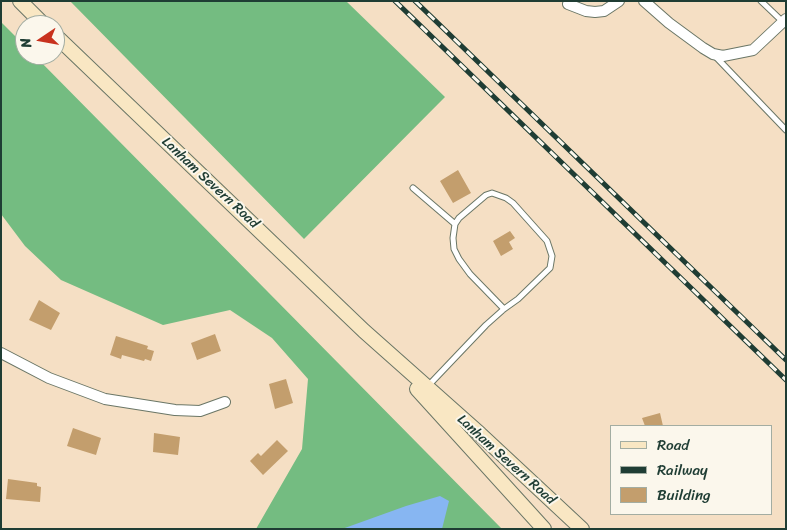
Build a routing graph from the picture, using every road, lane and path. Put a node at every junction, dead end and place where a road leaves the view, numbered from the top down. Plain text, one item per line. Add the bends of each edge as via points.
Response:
1 (20, 1) edge
2 (619, 1) edge
3 (644, 1) edge
4 (761, 1) edge
5 (568, 4) dead end
6 (34, 15) edge
7 (784, 20) edge
8 (65, 46) edge
9 (713, 54) junction
10 (786, 130) edge
11 (413, 188) dead end
12 (455, 224) junction
13 (504, 309) junction
14 (364, 331) junction
15 (1, 353) edge
16 (427, 387) junction
17 (225, 402) dead end
18 (544, 529) edge
19 (582, 529) edge

1 - 6 main road
2 - 5 street via 604,11 595,12
3 - 9 street
4 - 7 lane
7 - 9 street via 753,50 735,55
8 - 14 main road, Lanham Severn Road
9 - 10 lane
11 - 12 lane
12 - 13 lane via 454,249 459,259
12 - 13 lane via 466,211 492,193 513,203 547,241 552,256 550,268
13 - 16 lane
14 - 16 main road, Lanham Severn Road
14 - 18 main road, Lanham Severn Road
15 - 17 street via 49,378 105,398 200,411
16 - 19 main road, Lanham Severn Road

